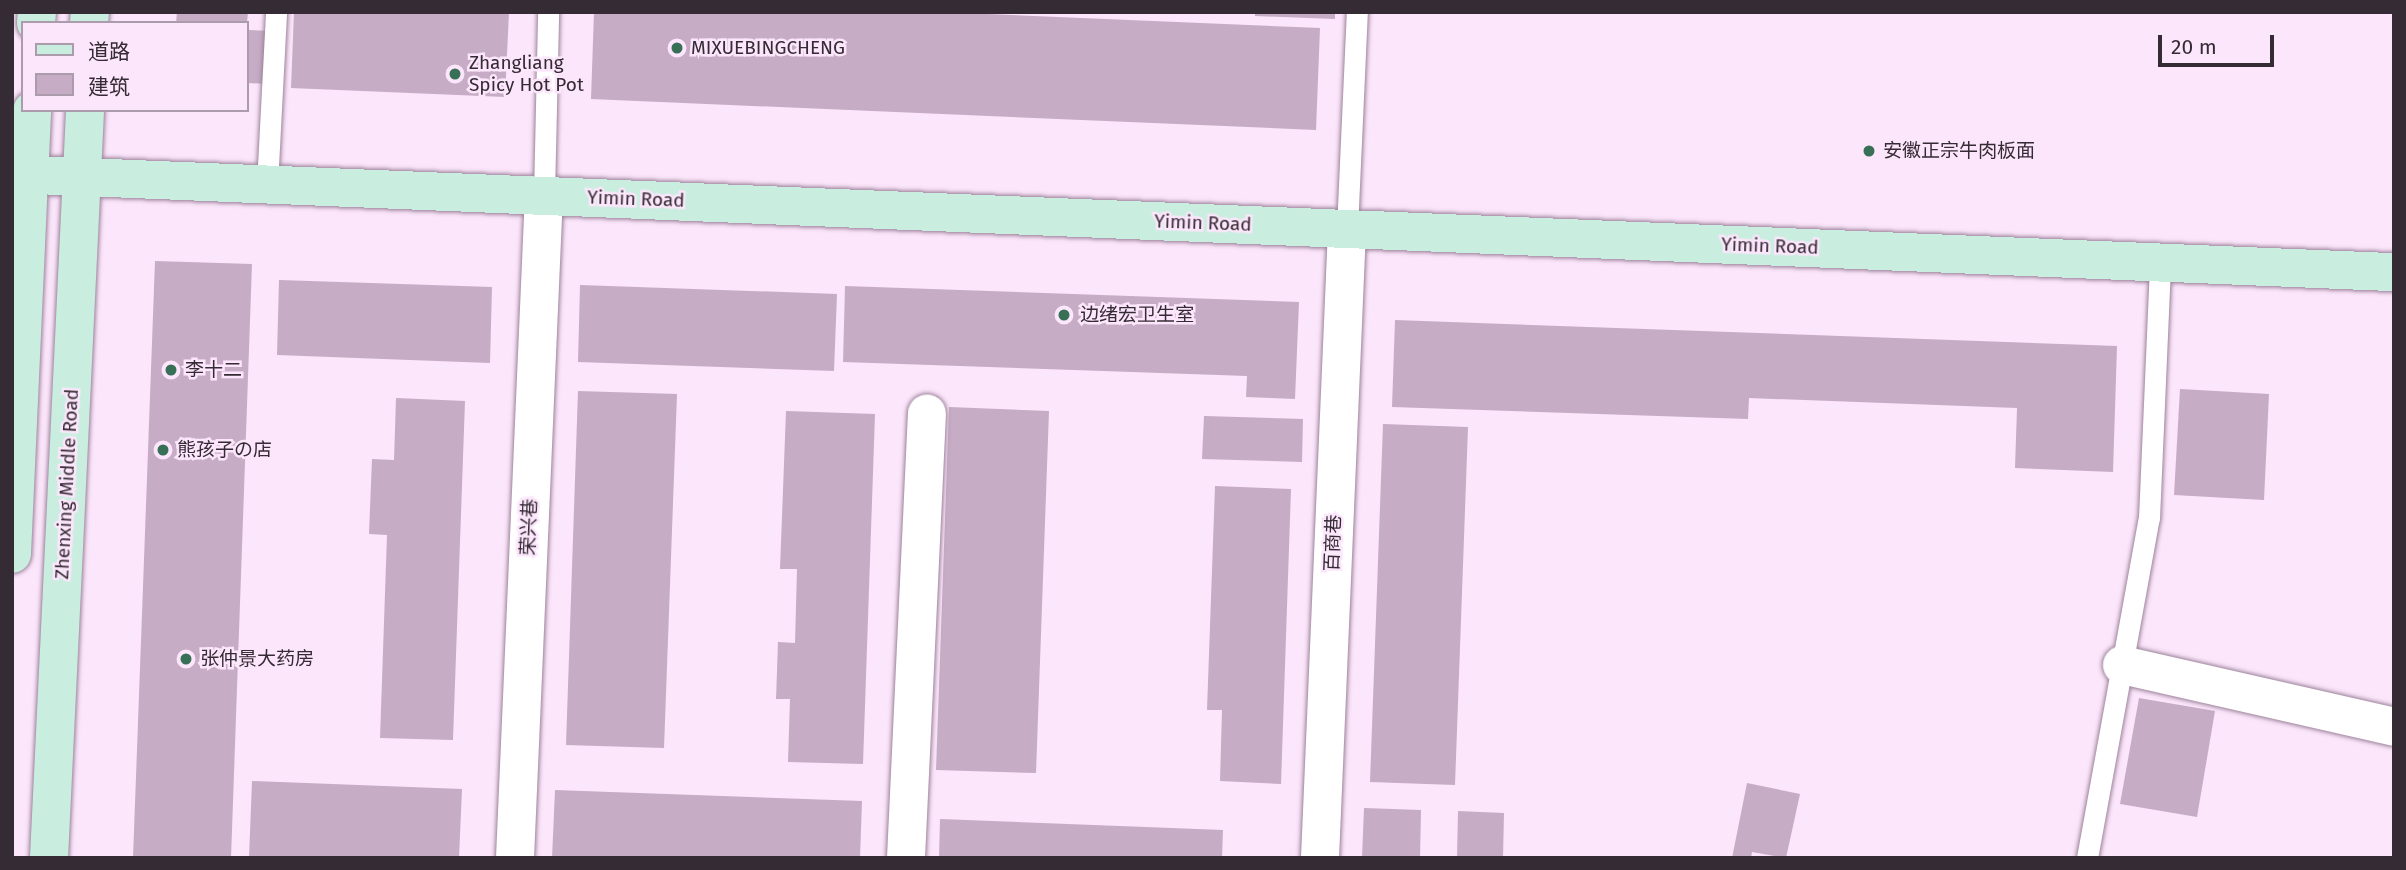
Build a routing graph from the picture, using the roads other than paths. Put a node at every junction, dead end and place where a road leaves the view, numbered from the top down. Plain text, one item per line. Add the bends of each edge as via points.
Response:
1 (276, 12) edge
2 (548, 12) edge
3 (1357, 12) edge
4 (32, 112) edge
5 (85, 112) edge
6 (21, 175) edge
7 (82, 178) junction
8 (267, 185) junction
9 (544, 195) junction
10 (1347, 229) junction
11 (2160, 262) junction
12 (2394, 272) edge
13 (928, 413) dead end
14 (12, 555) edge
15 (2122, 665) junction
16 (2394, 727) edge
17 (49, 858) edge
18 (515, 858) edge
19 (906, 858) edge
20 (1320, 858) edge
21 (2087, 858) edge

1 - 8 lane
2 - 9 lane
3 - 10 lane
4 - 6 street
5 - 7 street, Zhenxing Middle Road
6 - 7 street, Yimin Road
6 - 14 street
7 - 8 street, Yimin Road
7 - 17 street, Zhenxing Middle Road
8 - 9 street, Yimin Road
9 - 10 street, Yimin Road
9 - 18 street, 荣兴巷
10 - 11 street, Yimin Road
10 - 20 street, 百商巷
11 - 12 street, Yimin Road
11 - 15 lane via 2149,518
13 - 19 street
15 - 16 street
15 - 21 lane

